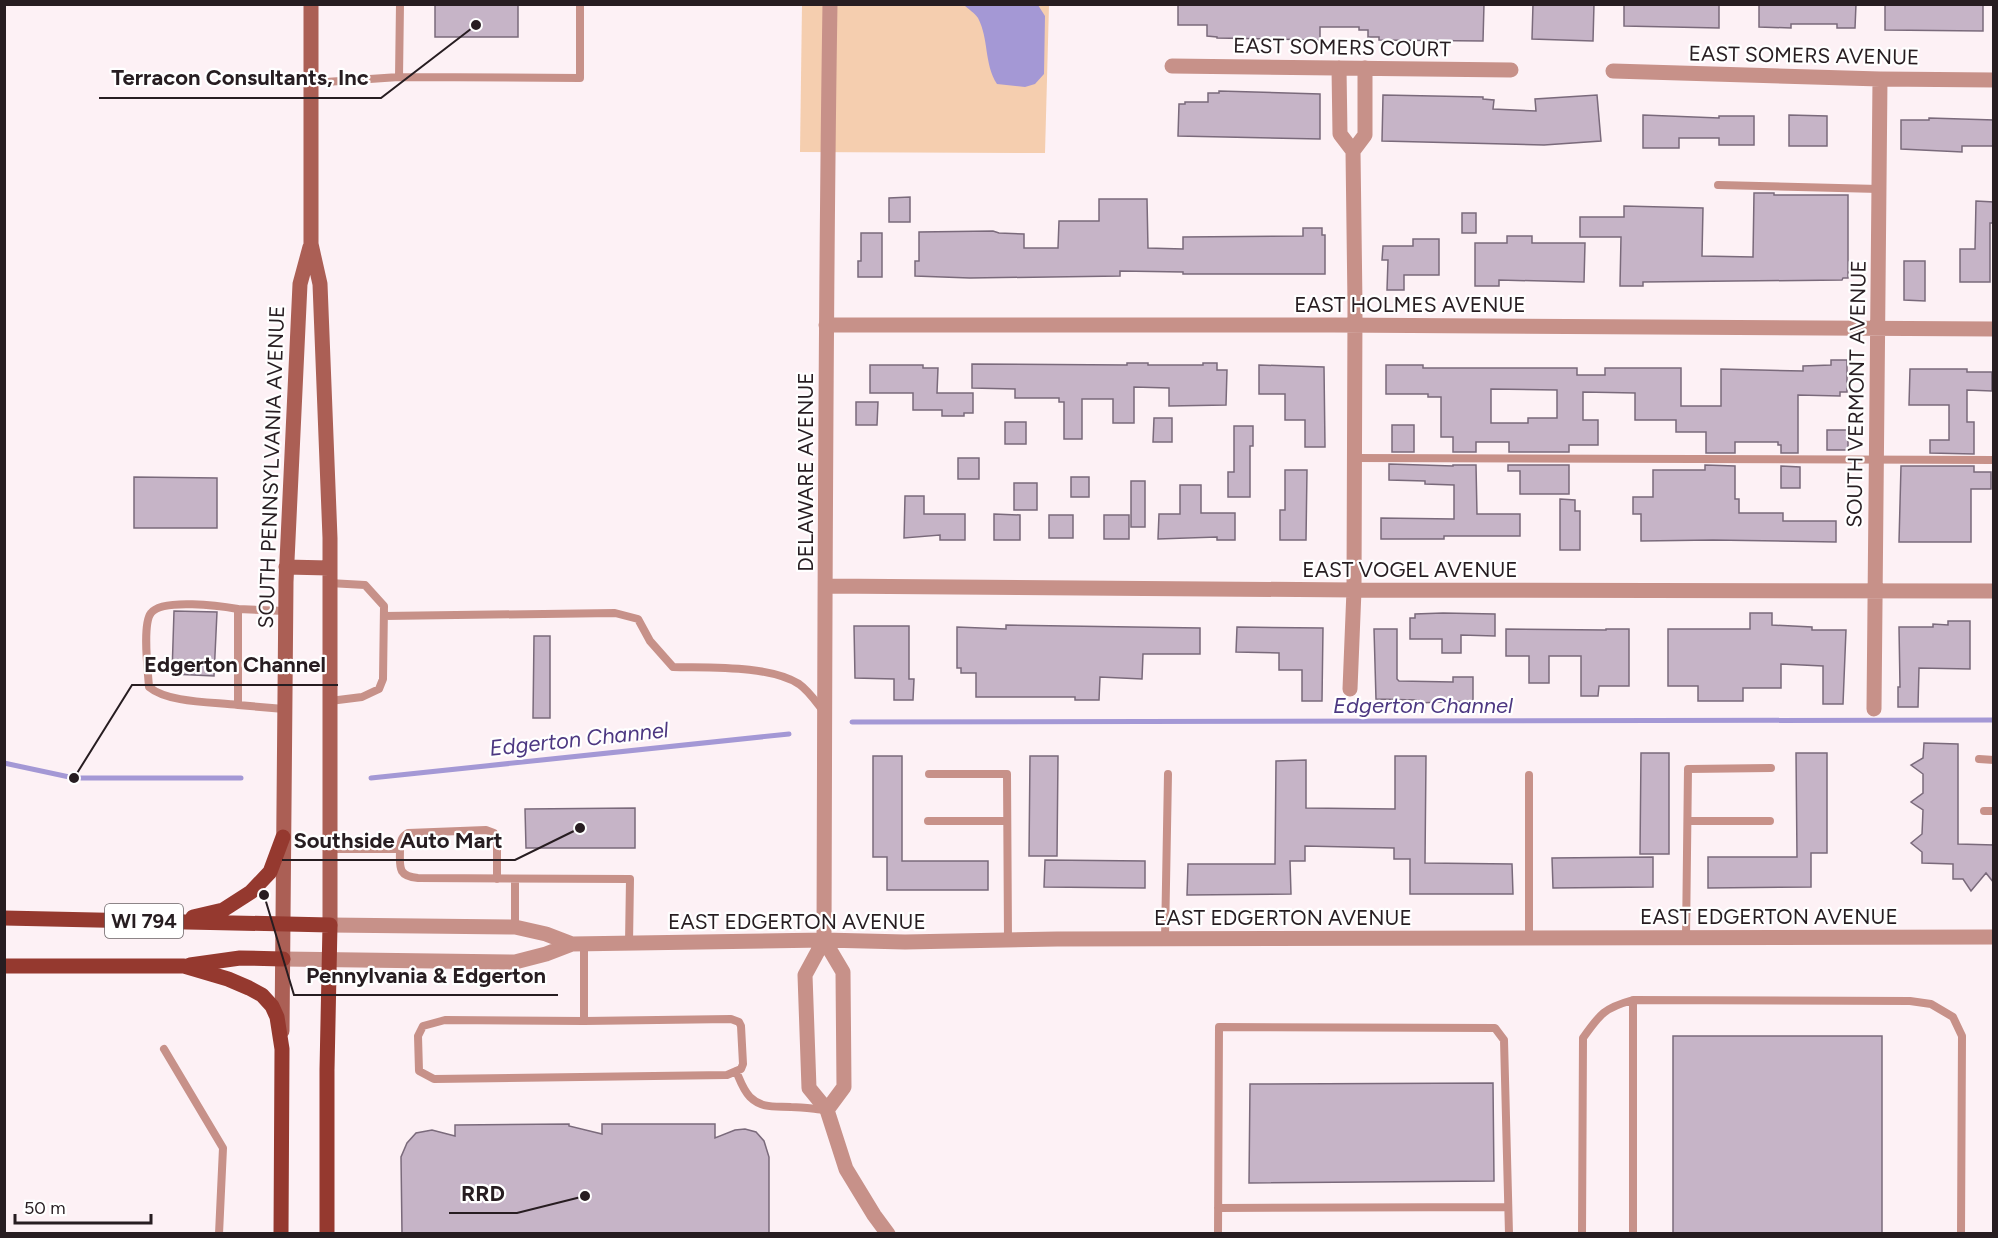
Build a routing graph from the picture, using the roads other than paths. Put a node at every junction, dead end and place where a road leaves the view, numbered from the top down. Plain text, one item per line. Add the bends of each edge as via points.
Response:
1 (311, 4) edge
2 (400, 4) edge
3 (580, 4) edge
4 (830, 4) edge
5 (1172, 66) dead end
6 (1339, 68) junction
7 (1365, 68) junction
8 (1511, 70) dead end
9 (1610, 71) dead end
10 (399, 77) junction
11 (1880, 79) junction
12 (1994, 80) edge
13 (311, 83) junction
14 (1353, 151) junction
15 (1718, 185) dead end
16 (1879, 189) junction
17 (311, 244) junction
18 (826, 325) junction
19 (1355, 326) junction
20 (1878, 328) junction
21 (1994, 329) edge
22 (1353, 458) junction
23 (1876, 460) junction
24 (1994, 460) edge
25 (286, 567) junction
26 (329, 576) junction
27 (826, 586) junction
28 (1354, 590) junction
29 (1875, 591) junction
30 (1994, 591) edge
31 (238, 609) junction
32 (285, 611) junction
33 (384, 616) junction
34 (1350, 689) dead end
35 (330, 701) junction
36 (238, 705) junction
37 (284, 709) junction
38 (1874, 709) dead end
39 (825, 714) junction
40 (1979, 759) dead end
41 (1994, 760) edge
42 (1771, 768) dead end
43 (929, 774) dead end
44 (1168, 774) dead end
45 (1529, 774) dead end
46 (928, 821) dead end
47 (1007, 821) junction
48 (1688, 821) junction
49 (1770, 821) dead end
50 (283, 837) junction
51 (330, 849) junction
52 (400, 849) junction
53 (497, 879) junction
54 (515, 879) junction
55 (4, 918) edge
56 (170, 922) junction
57 (283, 924) junction
58 (330, 925) junction
59 (514, 927) junction
60 (1994, 937) edge
61 (1529, 938) junction
62 (1686, 938) junction
63 (1165, 939) junction
64 (824, 940) junction
65 (1008, 940) junction
66 (629, 943) junction
67 (578, 944) junction
68 (283, 959) junction
69 (330, 960) junction
70 (4, 966) edge
71 (184, 966) junction
72 (1633, 1000) junction
73 (584, 1021) junction
74 (282, 1048) junction
75 (164, 1049) dead end
76 (736, 1071) junction
77 (827, 1110) junction
78 (1508, 1207) junction
79 (1218, 1208) junction
80 (219, 1233) edge
81 (281, 1233) edge
82 (327, 1233) edge
83 (888, 1233) edge
84 (1218, 1233) edge
85 (1509, 1233) edge
86 (1582, 1233) edge
87 (1633, 1233) edge
88 (1961, 1233) edge

1 - 13 main road, SOUTH PENNSYLVANIA AVENUE
2 - 10 lane
3 - 10 lane via 580,78
4 - 18 street, DELAWARE AVENUE
5 - 6 street, EAST SOMERS COURT
6 - 7 street, EAST SOMERS COURT
6 - 14 street via 1340,134
7 - 8 street, EAST SOMERS COURT
7 - 14 street via 1365,135
9 - 11 street, EAST SOMERS AVENUE
10 - 13 lane
11 - 12 street, EAST SOMERS AVENUE
11 - 16 street, SOUTH VERMONT AVENUE
13 - 17 main road, SOUTH PENNSYLVANIA AVENUE
14 - 19 street
15 - 16 lane
16 - 20 street, SOUTH VERMONT AVENUE
17 - 25 main road, SOUTH PENNSYLVANIA AVENUE via 300,284
17 - 26 main road, SOUTH PENNSYLVANIA AVENUE via 320,284
18 - 19 street, EAST HOLMES AVENUE
18 - 27 street, DELAWARE AVENUE
19 - 20 street, EAST HOLMES AVENUE
19 - 22 street
20 - 21 street, EAST HOLMES AVENUE
20 - 23 street, SOUTH VERMONT AVENUE
22 - 23 lane
22 - 28 street
23 - 24 lane
23 - 29 street, SOUTH VERMONT AVENUE
25 - 26 main road
25 - 32 main road, SOUTH PENNSYLVANIA AVENUE
26 - 33 lane via 365,585 384,606
26 - 35 main road, SOUTH PENNSYLVANIA AVENUE
27 - 28 street, EAST VOGEL AVENUE
27 - 39 street, DELAWARE AVENUE
28 - 29 street, EAST VOGEL AVENUE
28 - 34 street
29 - 30 street, EAST VOGEL AVENUE
29 - 38 street, SOUTH VERMONT AVENUE
31 - 32 lane
31 - 36 lane
31 - 36 lane via 213,605 161,606 150,613 147,625 149,687 155,693
32 - 37 main road, SOUTH PENNSYLVANIA AVENUE
33 - 35 lane via 383,679 379,689 362,697
33 - 39 lane via 615,613 638,620 650,641 673,666 761,671 784,677 800,685
35 - 51 main road, SOUTH PENNSYLVANIA AVENUE
36 - 37 lane
37 - 50 main road, SOUTH PENNSYLVANIA AVENUE
39 - 64 street, DELAWARE AVENUE
40 - 41 lane
42 - 48 lane via 1688,769
43 - 47 lane via 1007,774
44 - 63 lane
45 - 61 lane
46 - 47 lane
47 - 65 lane
48 - 49 lane
48 - 62 lane
50 - 56 main road via 270,872 251,892 223,910
50 - 57 main road, SOUTH PENNSYLVANIA AVENUE
51 - 52 lane
51 - 58 main road, SOUTH PENNSYLVANIA AVENUE
52 - 53 lane via 400,867 409,877
52 - 53 lane via 403,836 408,833 486,830 497,839
53 - 54 lane
54 - 59 lane
54 - 66 lane via 630,879
55 - 56 main road, WI 794
56 - 57 main road, WI 794
57 - 58 main road, WI 794
57 - 68 main road, SOUTH PENNSYLVANIA AVENUE
58 - 59 street, EAST EDGERTON AVENUE
58 - 69 main road, SOUTH PENNSYLVANIA AVENUE
59 - 67 street, EAST EDGERTON AVENUE
60 - 62 street, EAST EDGERTON AVENUE
61 - 62 street, EAST EDGERTON AVENUE
61 - 63 street, EAST EDGERTON AVENUE
63 - 65 street, EAST EDGERTON AVENUE
64 - 65 street, EAST EDGERTON AVENUE
64 - 66 street, EAST EDGERTON AVENUE
64 - 77 street via 843,972 844,1087
64 - 77 street via 805,975 809,1088
66 - 67 street, EAST EDGERTON AVENUE
67 - 69 street, EAST EDGERTON AVENUE via 515,962
67 - 73 lane
68 - 69 street, EAST EDGERTON AVENUE
68 - 71 main road via 240,958
68 - 74 main road, SOUTH PENNSYLVANIA AVENUE
69 - 82 main road, SOUTH PENNSYLVANIA AVENUE
70 - 71 main road, WI 794
71 - 74 main road, WI 794 via 228,979 262,995 277,1017
72 - 86 lane via 1614,1005 1597,1018 1583,1038
72 - 87 lane
72 - 88 lane via 1910,1001 1931,1004 1953,1017 1962,1036
73 - 76 lane via 731,1019 741,1026 742,1064
73 - 76 lane via 433,1022 423,1026 418,1036 419,1071 435,1079 727,1075
74 - 81 main road, SOUTH PENNSYLVANIA AVENUE / WI 794
75 - 80 lane via 223,1148
76 - 77 lane via 745,1091 762,1105
77 - 83 street via 846,1169
78 - 79 lane
78 - 79 lane via 1504,1040 1495,1028 1219,1027
78 - 85 lane
79 - 84 lane

